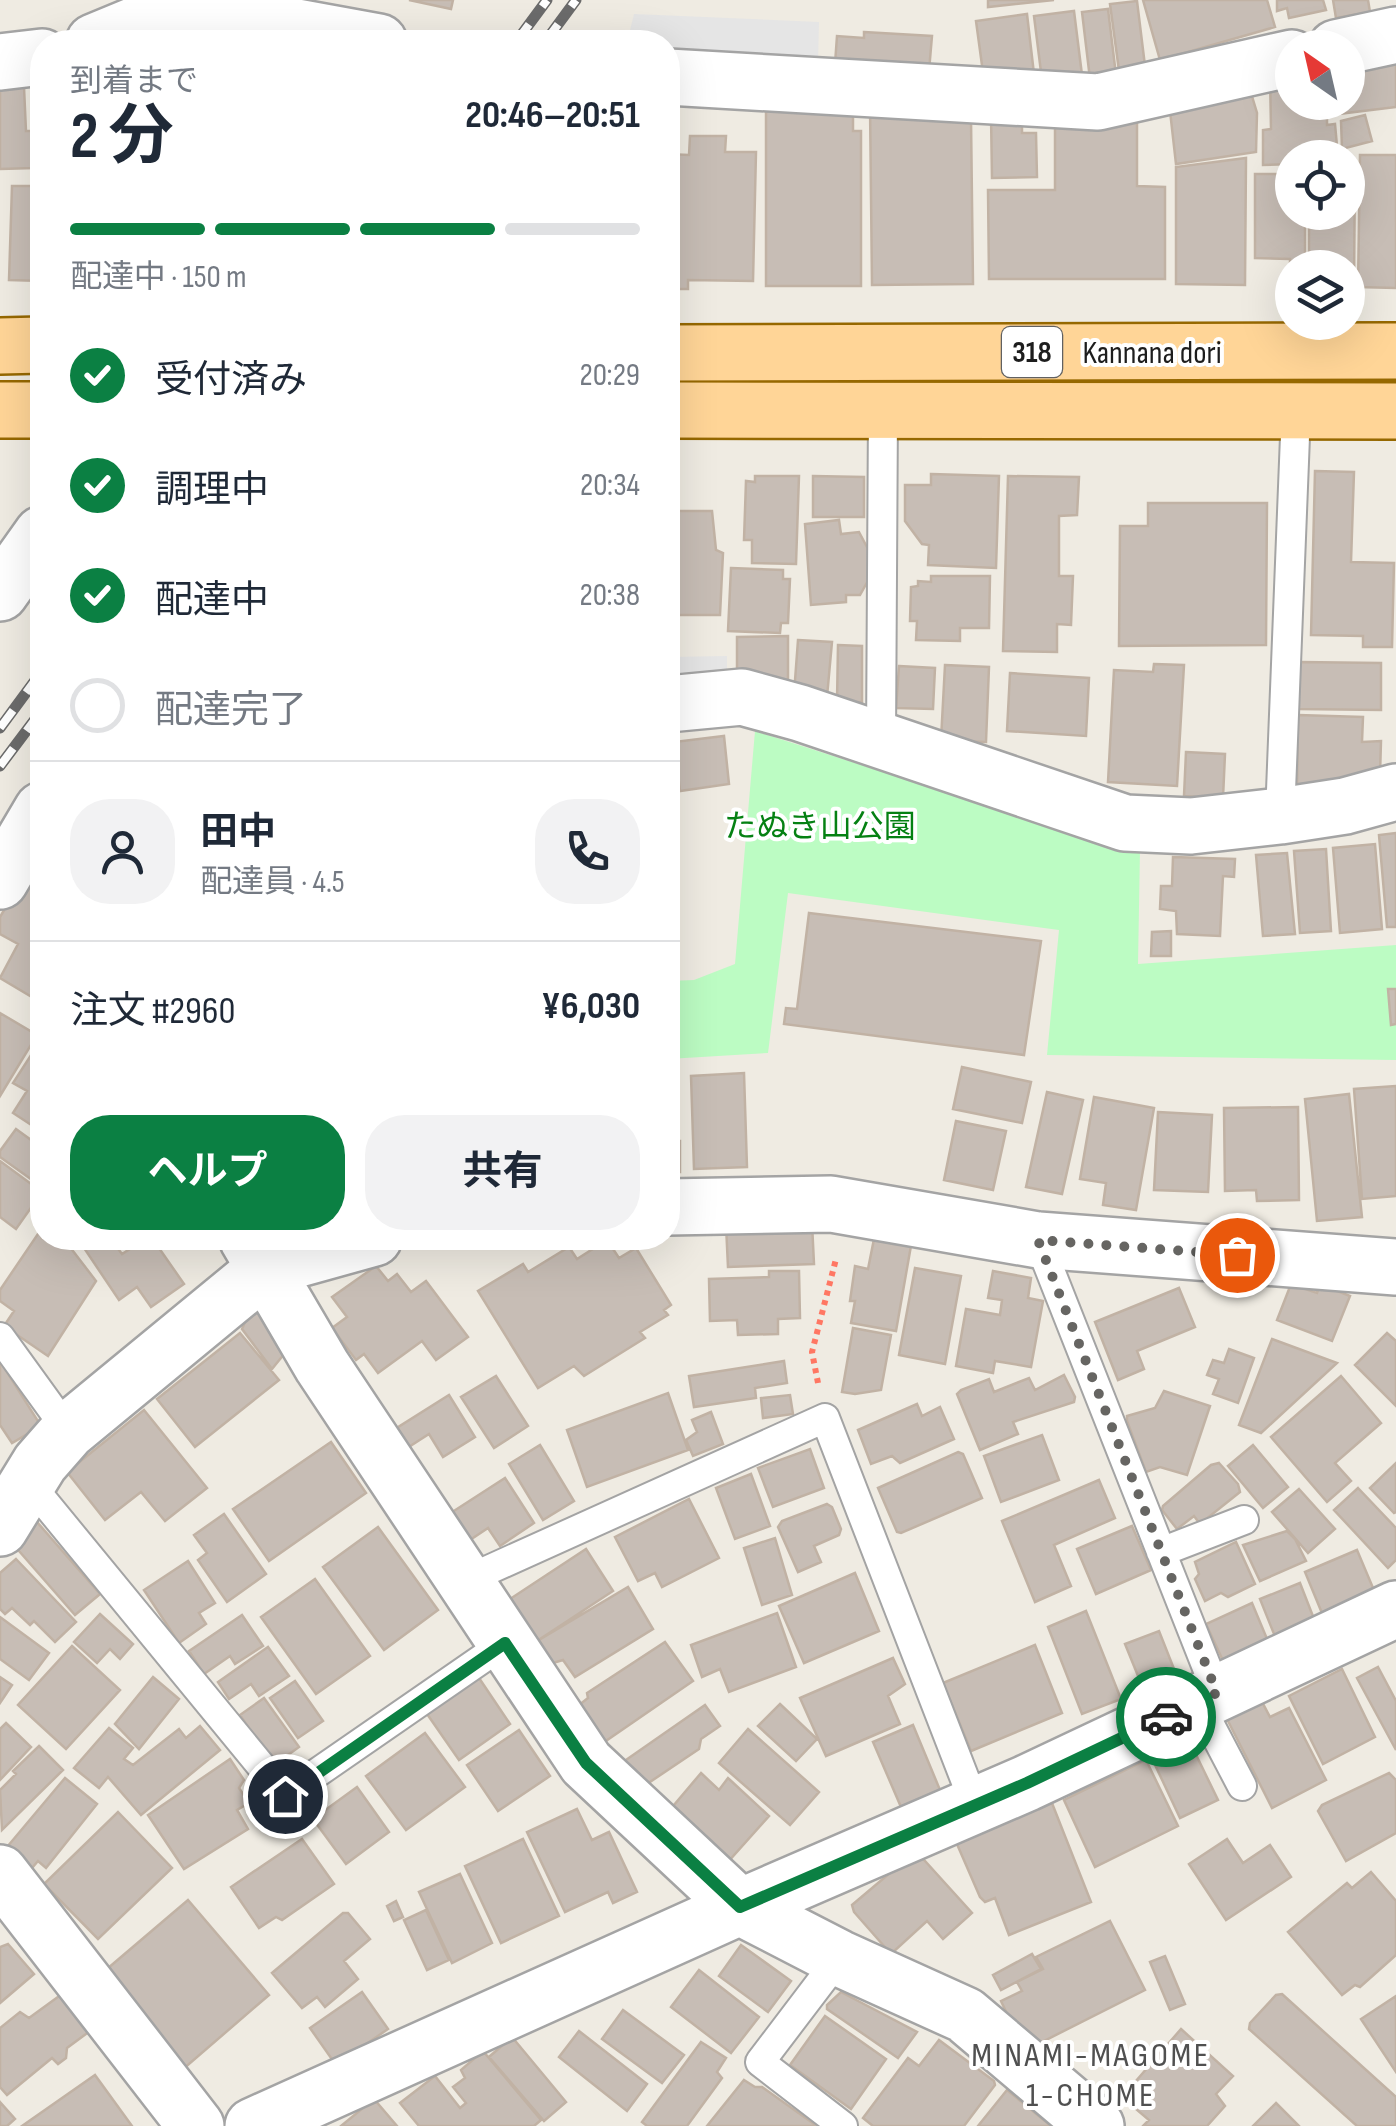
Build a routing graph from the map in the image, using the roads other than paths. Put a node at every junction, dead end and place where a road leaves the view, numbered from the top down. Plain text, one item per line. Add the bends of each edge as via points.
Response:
1 (124, 30) edge
2 (313, 30) edge
3 (1396, 35) edge
4 (1365, 42) edge
5 (30, 58) edge
6 (0, 62) edge
7 (1275, 62) edge
8 (680, 78) edge
9 (0, 346) edge
10 (30, 346) edge
11 (1396, 351) edge
12 (680, 353) edge
13 (0, 410) edge
14 (30, 410) edge
15 (680, 410) edge
16 (883, 410) junction
17 (1296, 410) junction
18 (1396, 411) edge
19 (30, 551) edge
20 (0, 592) edge
21 (680, 703) edge
22 (881, 740) junction
23 (1396, 792) edge
24 (1280, 816) junction
25 (30, 830) edge
26 (0, 881) edge
27 (680, 1207) edge
28 (1038, 1240) junction
29 (256, 1253) edge
30 (1396, 1267) edge
31 (0, 1337) edge
32 (68, 1430) junction
33 (28, 1482) junction
34 (1244, 1520) dead end
35 (0, 1528) edge
36 (1161, 1552) junction
37 (464, 1580) junction
38 (1396, 1608) edge
39 (505, 1643) junction
40 (1208, 1698) junction
41 (1242, 1786) dead end
42 (975, 1805) junction
43 (4, 1886) edge
44 (740, 1907) junction
45 (839, 1958) junction
46 (196, 2126) edge
47 (253, 2126) edge
48 (843, 2126) edge
49 (1096, 2126) edge

1 - 2 street via 159,16
3 - 4 street
5 - 6 street
7 - 8 street via 1098,102
9 - 10 main road
11 - 12 main road, Kannana dori / 318
13 - 14 main road
15 - 16 main road, Kannana dori / 318
16 - 17 main road, Kannana dori / 318
16 - 22 lane
17 - 18 main road, Kannana dori / 318
17 - 24 lane
19 - 20 street
21 - 22 street via 742,698
22 - 24 street via 1125,823 1192,826
23 - 24 street
25 - 26 street
27 - 28 street via 831,1204
28 - 30 street
28 - 36 lane
29 - 32 street
29 - 37 street
31 - 32 lane
32 - 33 street
33 - 35 street
33 - 39 lane via 285,1796
34 - 36 lane
36 - 40 lane
37 - 39 street
37 - 42 lane via 825,1418
38 - 40 street
39 - 44 street via 586,1763
40 - 41 lane
40 - 42 street
42 - 44 street
43 - 46 street
44 - 45 street
44 - 47 street
45 - 48 lane via 760,2062
45 - 49 street via 965,2015

